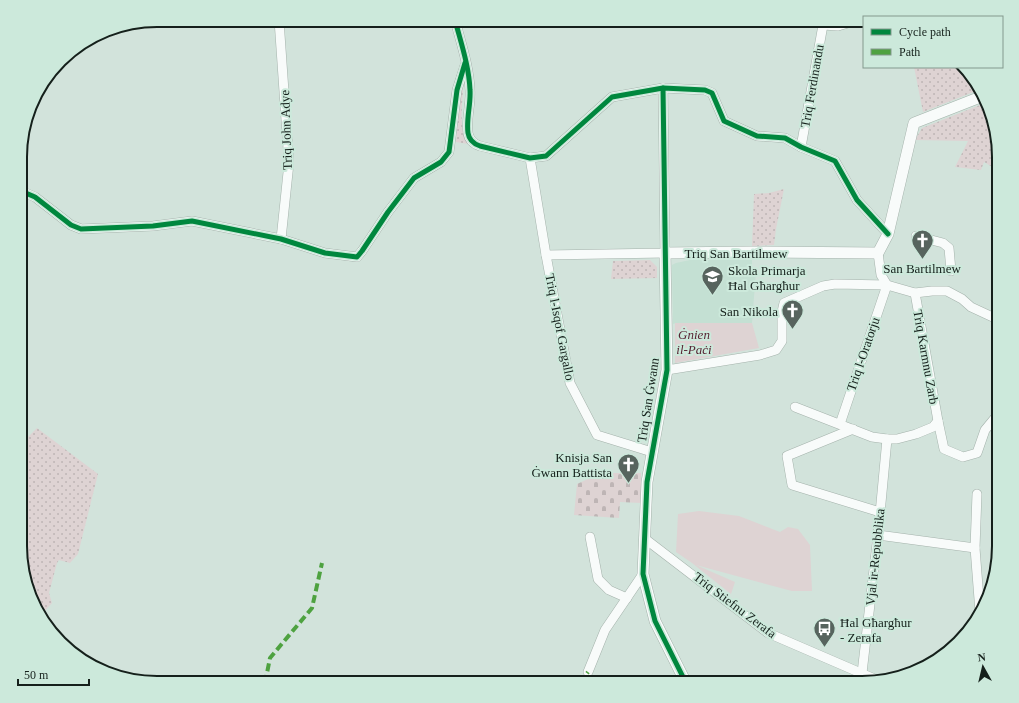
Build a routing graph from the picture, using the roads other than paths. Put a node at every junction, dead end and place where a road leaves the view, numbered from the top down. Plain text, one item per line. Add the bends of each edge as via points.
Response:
1 (279, 27) edge
2 (457, 27) edge
3 (821, 27) edge
4 (466, 62) junction
5 (663, 88) junction
6 (978, 98) edge
7 (801, 147) junction
8 (530, 158) junction
9 (27, 194) edge
10 (888, 234) junction
11 (916, 236) dead end
12 (281, 240) junction
13 (878, 253) junction
14 (665, 254) junction
15 (546, 255) junction
16 (951, 271) dead end
17 (887, 285) junction
18 (915, 293) junction
19 (992, 317) edge
20 (667, 370) junction
21 (795, 407) dead end
22 (938, 421) junction
23 (992, 422) edge
24 (840, 424) junction
25 (853, 429) junction
26 (886, 439) junction
27 (652, 452) junction
28 (977, 494) dead end
29 (880, 512) junction
30 (878, 535) junction
31 (590, 537) dead end
32 (644, 538) junction
33 (976, 548) junction
34 (644, 574) junction
35 (627, 598) junction
36 (979, 602) edge
37 (588, 672) dead end
38 (862, 673) junction
39 (682, 676) edge
40 (868, 676) edge

1 - 12 street, Triq John Adye via 289,163
2 - 4 street
3 - 7 street, Triq Ferdinandu
4 - 8 street via 471,90 468,134 474,143 480,146
4 - 12 street via 457,90 449,152 441,162 414,178 356,257 325,253
5 - 7 street via 704,90 712,93 724,121 757,136 785,138
5 - 8 street via 612,97 546,156
5 - 14 street, Triq San Ġwann
6 - 10 street via 914,123
7 - 10 street via 835,161 857,200
8 - 15 street, Triq l-Isqof Gargallo
9 - 12 street via 71,225 81,229 153,226 192,221
10 - 13 street
11 - 16 street via 943,243 949,248
13 - 14 street, Triq San Bartilmew
13 - 17 street via 881,275
14 - 15 street, Triq San Bartilmew
14 - 20 street, Triq San Ġwann
15 - 27 street, Triq l-Isqof Gargallo via 570,383 597,435
17 - 18 street
17 - 20 street via 823,286 784,303 782,341 776,350 760,355
17 - 24 street, Triq l-Oratorju
18 - 19 street via 947,291
18 - 22 street, Triq Karmnu Zarb
20 - 27 street, Triq San Ġwann
21 - 24 street
22 - 23 street, Triq Karmnu Zarb via 944,449 963,457 977,454 985,430
22 - 26 street via 933,427 916,434
24 - 25 street
25 - 26 street via 872,437
25 - 29 street via 787,456 792,485
26 - 29 street, Vjal ir-Repubblika
27 - 32 street, Triq San Ġwann via 647,482
28 - 33 street
29 - 30 street, Vjal ir-Repubblika
30 - 33 street
30 - 38 street, Vjal ir-Repubblika
31 - 35 street via 598,579 609,590
32 - 34 street, Triq San Ġwann
32 - 38 street, Triq Stiefnu Zerafa via 768,633
33 - 36 street
34 - 35 street
34 - 39 street, Triq San Ġwann via 655,621
35 - 37 street via 605,630
38 - 40 street, Triq Stiefnu Zerafa

